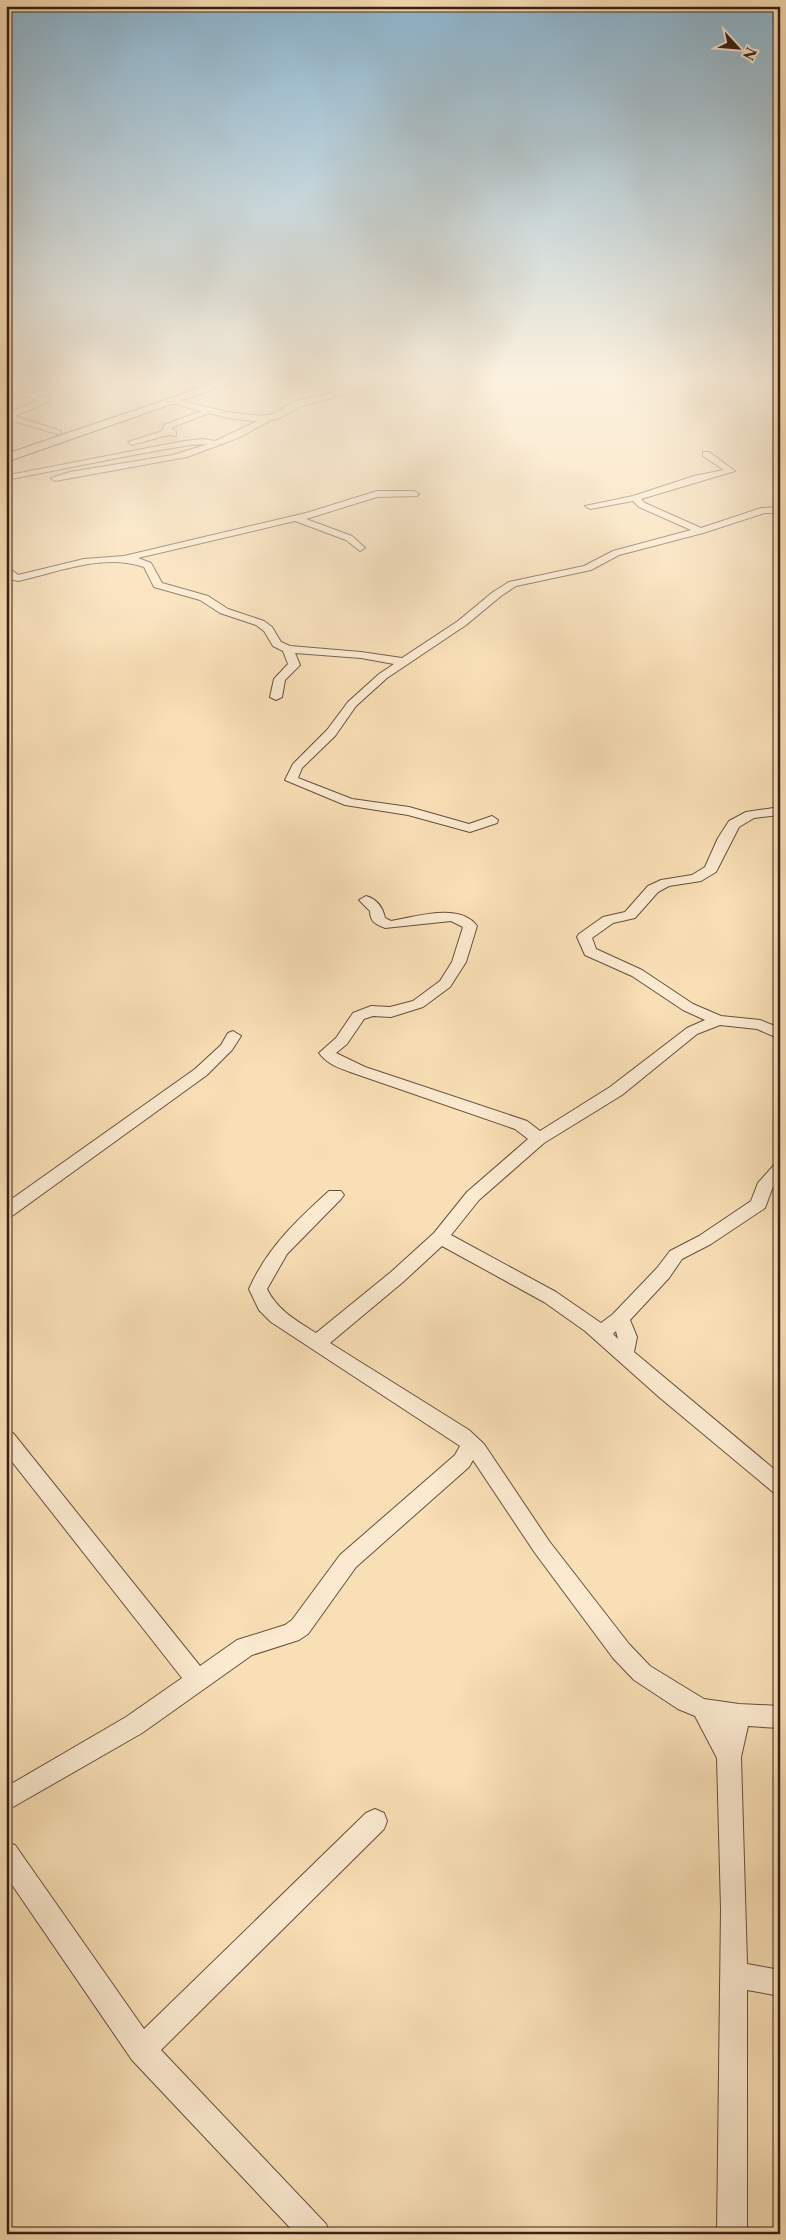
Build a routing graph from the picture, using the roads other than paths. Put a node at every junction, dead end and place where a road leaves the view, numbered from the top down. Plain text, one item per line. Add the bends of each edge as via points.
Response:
1 (680, 484) edge
2 (414, 494) dead end
3 (635, 498) junction
4 (590, 506) dead end
5 (780, 510) edge
6 (296, 518) junction
7 (700, 531) junction
8 (360, 548) dead end
9 (126, 558) junction
10 (6, 568) edge
11 (288, 649) junction
12 (403, 662) junction
13 (276, 697) dead end
14 (780, 811) edge
15 (492, 820) dead end
16 (366, 900) dead end
17 (718, 1020) junction
18 (780, 1034) edge
19 (233, 1036) dead end
20 (538, 1139) junction
21 (777, 1178) edge
22 (335, 1195) dead end
23 (6, 1212) edge
24 (440, 1237) junction
25 (620, 1319) junction
26 (601, 1333) junction
27 (317, 1344) junction
28 (624, 1354) junction
29 (6, 1439) edge
30 (467, 1453) junction
31 (488, 1464) joint
32 (780, 1486) edge
33 (198, 1681) junction
34 (703, 1709) junction
35 (739, 1715) junction
36 (780, 1717) edge
37 (729, 1757) junction
38 (6, 1800) edge
39 (375, 1821) dead end
40 (6, 1854) edge
41 (734, 1975) junction
42 (780, 1983) edge
43 (142, 2050) junction
44 (316, 2234) edge
45 (732, 2234) edge

1 - 3 street
2 - 6 street via 377,494
3 - 4 street
3 - 7 street via 642,505
5 - 7 street via 764,510
6 - 8 street via 349,538
6 - 9 street
7 - 12 street via 616,553 587,568 513,584 462,624
9 - 10 street via 100,560 18,578
9 - 11 street via 148,565 158,584 204,598 224,611 260,623 277,644
11 - 12 street
11 - 13 street via 294,664 280,679
12 - 15 street via 352,704 331,732 297,767 291,780 349,802 409,811 470,828
14 - 17 street via 751,815 734,824 711,869 696,878 666,883 653,889 630,915 608,920 584,937 590,952 637,973 688,1007
16 - 20 street via 377,910 377,917 384,924 390,926 451,917 470,926 468,938 455,970 445,984 425,1000 391,1012 371,1011 358,1016 342,1041 326,1053 334,1060 359,1070 521,1125
17 - 18 street via 760,1025
17 - 20 street via 692,1031 616,1091
19 - 23 street via 227,1048 201,1072
20 - 24 street via 472,1196
21 - 25 street via 764,1187 758,1204 752,1209 676,1255
22 - 27 street via 283,1246 264,1271 258,1289 265,1305
24 - 26 street via 550,1297
24 - 27 street
25 - 26 street
25 - 28 street via 628,1337
26 - 28 street
27 - 30 street via 421,1408
28 - 32 street
29 - 33 street
30 - 31 street
30 - 33 street via 348,1561 300,1627 291,1633 245,1647
31 - 34 street via 542,1547 621,1651 642,1673
33 - 38 street via 134,1725
34 - 35 street
34 - 37 street
35 - 36 street
35 - 37 street
37 - 41 street
39 - 43 street
40 - 43 street
41 - 42 street
41 - 45 street
43 - 44 street

